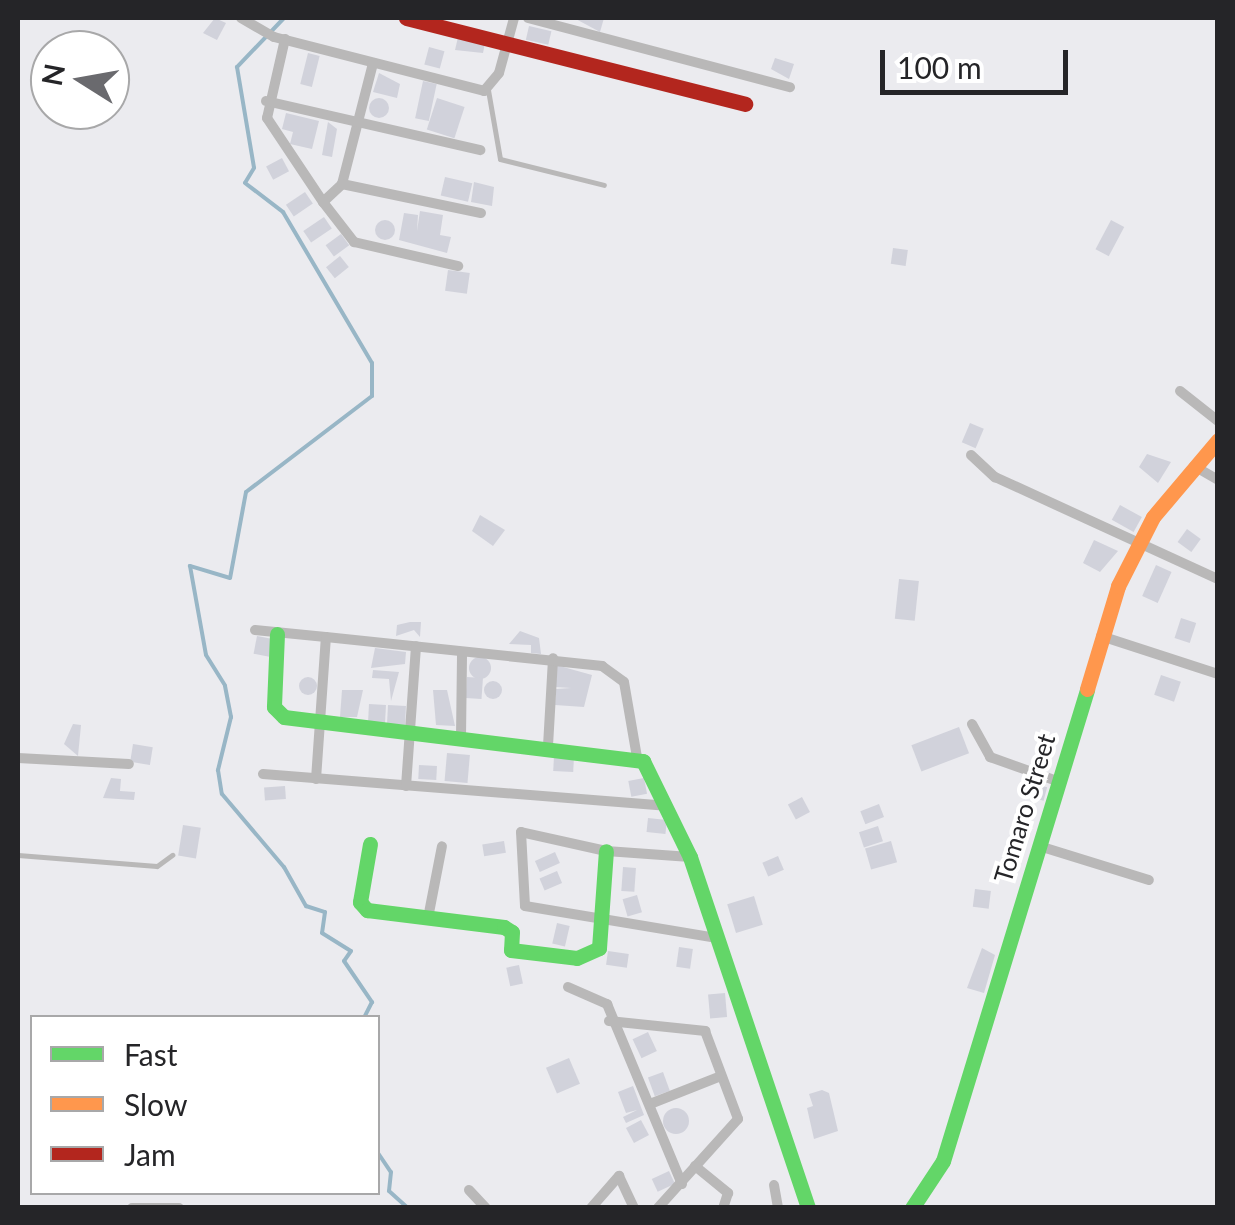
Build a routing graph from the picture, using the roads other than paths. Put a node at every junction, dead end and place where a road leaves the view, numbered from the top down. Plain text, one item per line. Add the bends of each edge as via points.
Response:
1 (241, 18) edge
2 (406, 18) edge
3 (514, 18) edge
4 (528, 18) edge
5 (279, 38) junction
6 (508, 42) junction
7 (373, 63) junction
8 (790, 87) dead end
9 (488, 90) junction
10 (266, 101) junction
11 (745, 104) dead end
12 (358, 119) junction
13 (480, 150) dead end
14 (342, 184) junction
15 (604, 185) dead end
16 (323, 202) junction
17 (481, 213) dead end
18 (458, 266) dead end
19 (1180, 390) dead end
20 (1218, 421) edge
21 (1218, 440) edge
22 (971, 455) dead end
23 (1194, 466) junction
24 (1218, 480) edge
25 (1140, 544) junction
26 (1218, 579) edge
27 (255, 630) dead end
28 (276, 634) junction
29 (1100, 636) junction
30 (326, 638) junction
31 (416, 646) junction
32 (462, 652) junction
33 (553, 658) junction
34 (1218, 674) edge
35 (321, 723) junction
36 (972, 724) dead end
37 (413, 734) junction
38 (461, 738) junction
39 (548, 746) junction
40 (637, 757) junction
41 (18, 758) edge
42 (128, 764) dead end
43 (263, 774) dead end
44 (316, 779) junction
45 (1061, 782) junction
46 (406, 786) junction
47 (666, 806) junction
48 (370, 844) dead end
49 (442, 846) dead end
50 (1040, 846) junction
51 (606, 851) junction
52 (172, 854) dead end
53 (18, 855) edge
54 (690, 857) junction
55 (1149, 880) dead end
56 (601, 914) junction
57 (428, 918) junction
58 (716, 938) junction
59 (568, 988) dead end
60 (610, 1020) junction
61 (722, 1076) junction
62 (650, 1104) junction
63 (696, 1166) junction
64 (682, 1184) junction
65 (774, 1185) dead end
66 (469, 1190) dead end
67 (132, 1208) edge
68 (179, 1208) edge
69 (486, 1208) edge
70 (591, 1208) edge
71 (634, 1208) edge
72 (658, 1208) edge
73 (723, 1208) edge
74 (778, 1208) edge
75 (808, 1208) edge
76 (912, 1208) edge

1 - 5 street
2 - 6 street
3 - 6 street
4 - 8 street
5 - 7 street
5 - 10 street
6 - 9 street
6 - 11 street
7 - 9 street
7 - 12 street
9 - 15 lane via 500,159
10 - 12 street
10 - 16 street via 277,137
12 - 13 street
12 - 14 street
14 - 16 street
14 - 17 street
16 - 18 street via 354,242
19 - 20 street
21 - 23 street, Tomaro Street
22 - 25 street via 981,470
23 - 24 street
23 - 25 street, Tomaro Street
25 - 26 street
25 - 29 street, Tomaro Street
27 - 28 street
28 - 30 street
28 - 35 street via 275,711
29 - 34 street
29 - 45 street, Tomaro Street
30 - 31 street
30 - 35 street
31 - 32 street
31 - 37 street
32 - 33 street
32 - 38 street
33 - 39 street
33 - 40 street via 592,662 624,682
35 - 37 street
35 - 44 street
36 - 45 street via 990,757
37 - 38 street
37 - 46 street
38 - 39 street
39 - 40 street
40 - 47 street
41 - 42 street
43 - 44 street
44 - 46 street
45 - 50 street, Tomaro Street
46 - 47 street
47 - 54 street
48 - 57 street via 360,902 367,910
49 - 57 street
50 - 55 street
50 - 76 street, Tomaro Street via 943,1161
51 - 54 street
51 - 56 street
51 - 56 street via 521,832 525,906
52 - 53 lane via 158,866
54 - 58 street
56 - 57 street via 599,948 577,958 511,950 512,932 504,927
56 - 58 street
58 - 75 street
59 - 60 street via 602,999
60 - 61 street via 702,1028
60 - 62 street
61 - 62 street
61 - 63 street via 737,1124
62 - 64 street
63 - 64 street
63 - 73 street via 728,1193
64 - 72 street
65 - 74 street
66 - 69 street
67 - 68 street
70 - 71 street via 620,1176

